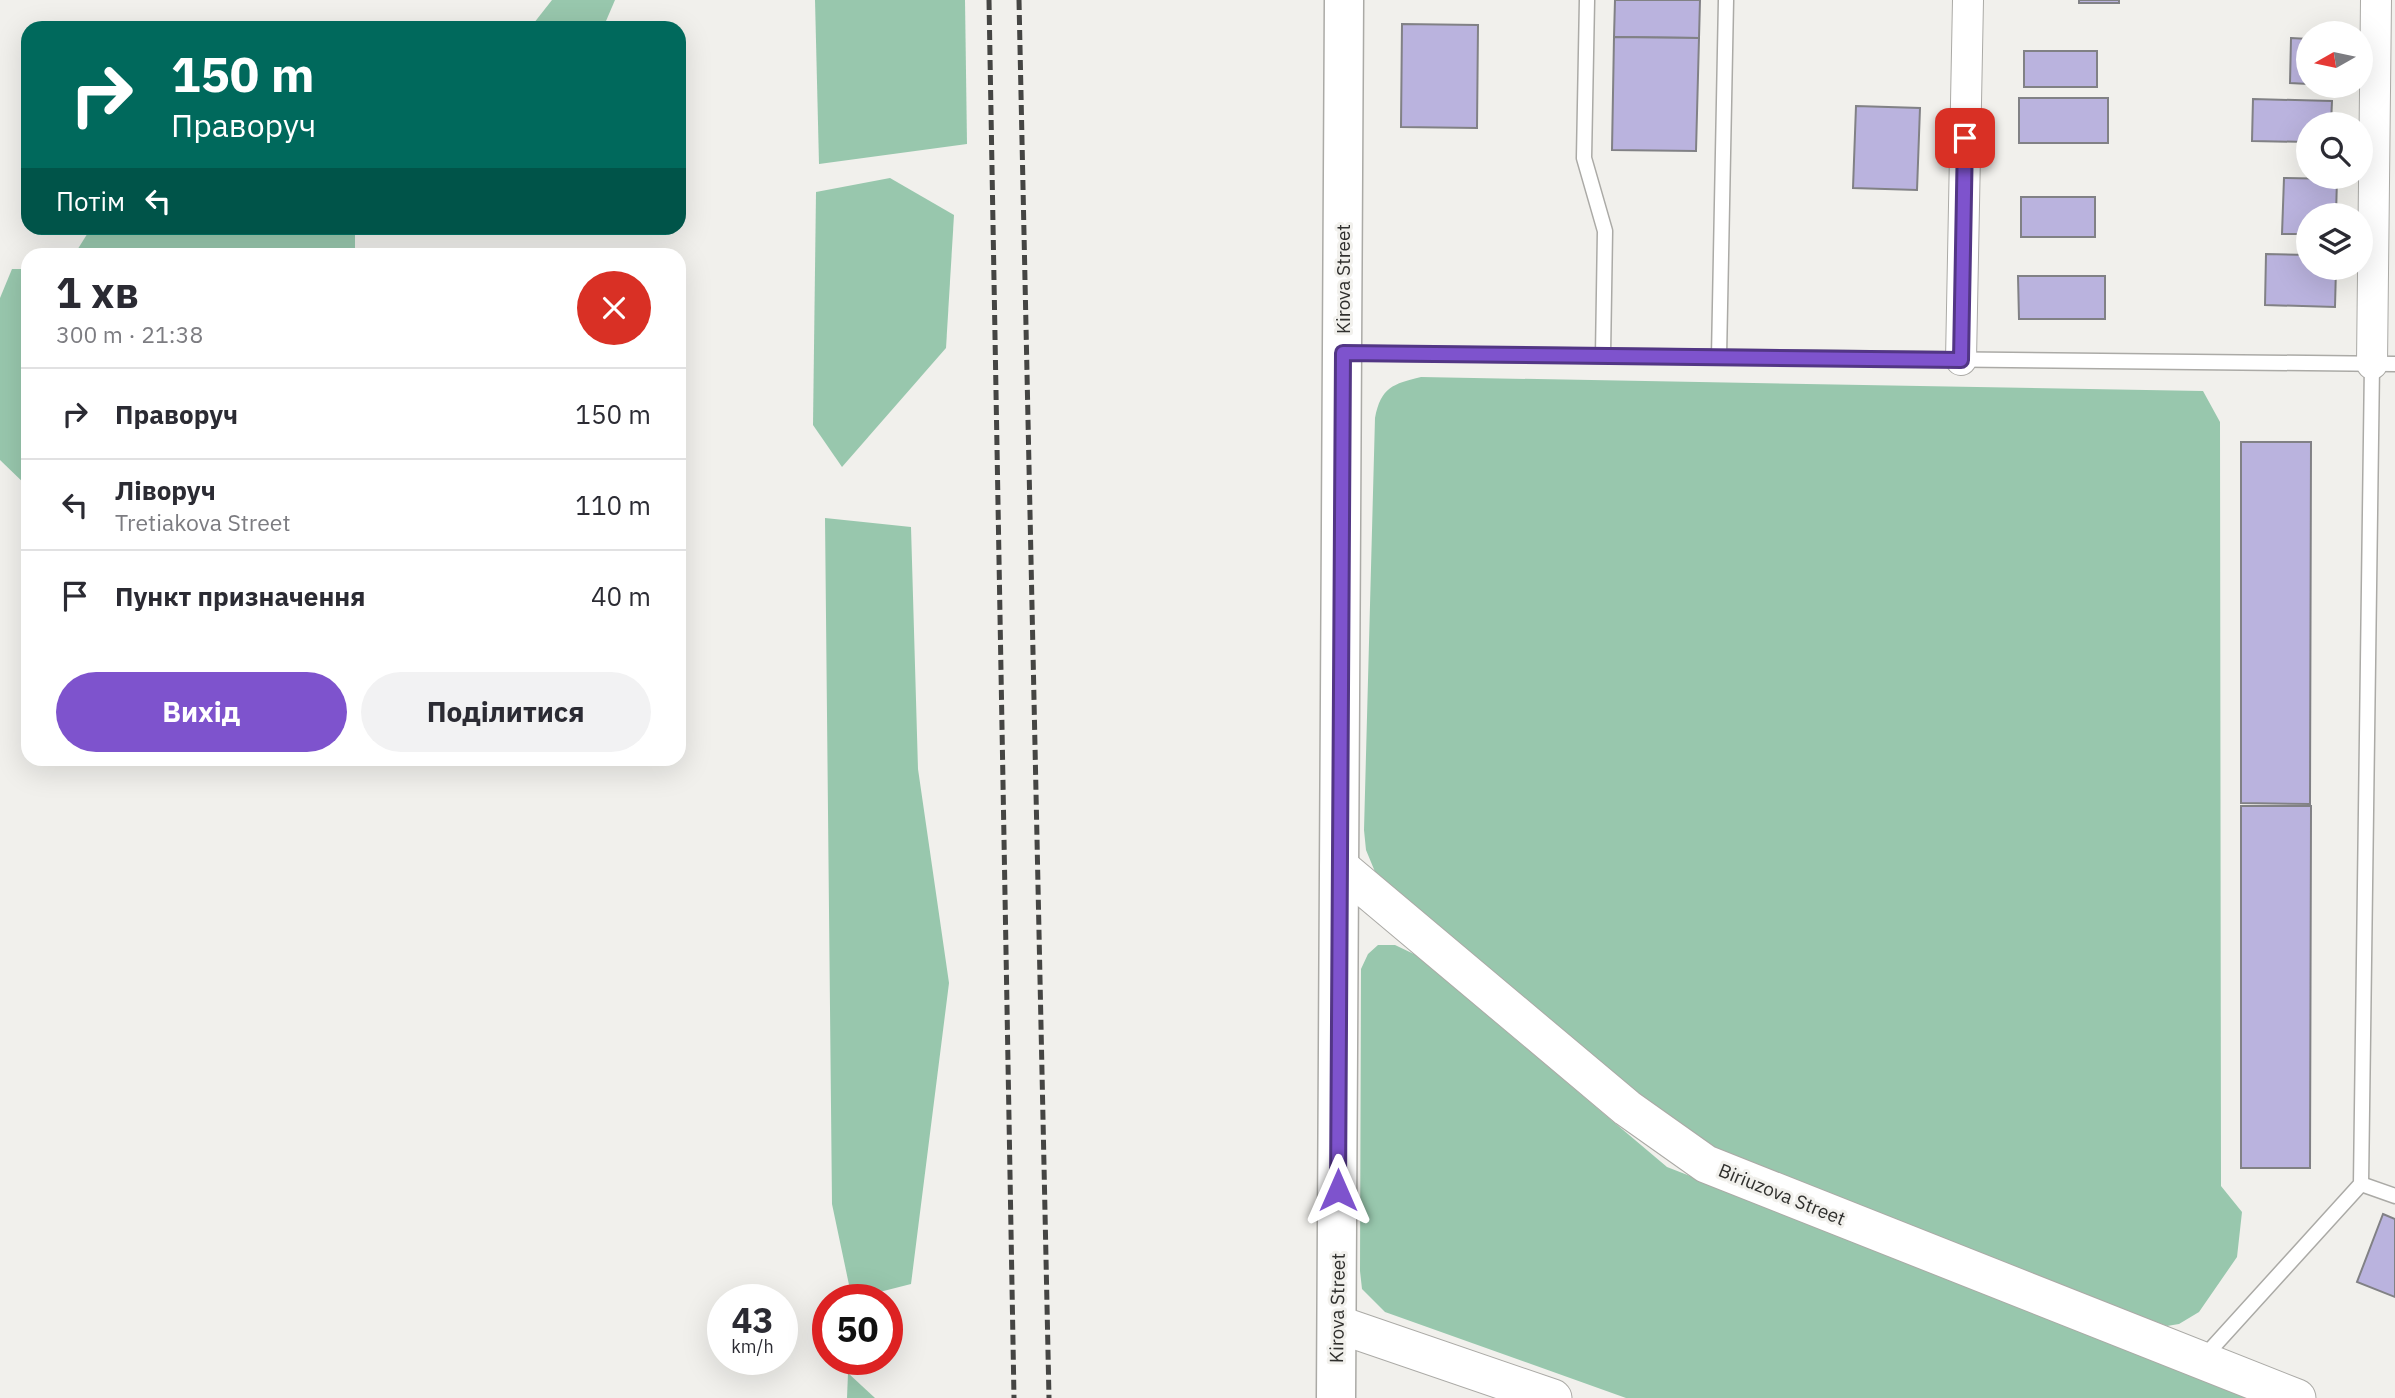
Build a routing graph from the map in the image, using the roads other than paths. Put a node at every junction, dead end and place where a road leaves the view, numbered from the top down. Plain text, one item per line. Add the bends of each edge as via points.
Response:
1 (1344, 0) edge
2 (1587, 0) edge
3 (1726, 0) edge
4 (1968, 0) edge
5 (2376, 0) edge
6 (1343, 353) junction
7 (1603, 355) junction
8 (1719, 357) junction
9 (1961, 360) junction
10 (2383, 364) edge
11 (1339, 866) junction
12 (2361, 1184) junction
13 (2395, 1196) edge
14 (1338, 1324) junction
15 (2200, 1362) junction
16 (2279, 1395) edge
17 (1336, 1398) edge
18 (1553, 1398) edge

1 - 6 main road, Kirova Street
2 - 7 lane via 1584,158 1605,231
3 - 8 lane
4 - 9 street
5 - 10 street
6 - 7 lane
6 - 11 main road, Kirova Street
7 - 8 lane
8 - 9 lane
9 - 10 lane
10 - 12 lane
11 - 14 main road, Kirova Street
11 - 15 street, Biriuzova Street via 1627,1108 1706,1164
12 - 13 lane
12 - 15 lane
14 - 17 main road, Kirova Street
14 - 18 street
15 - 16 street, Biriuzova Street

